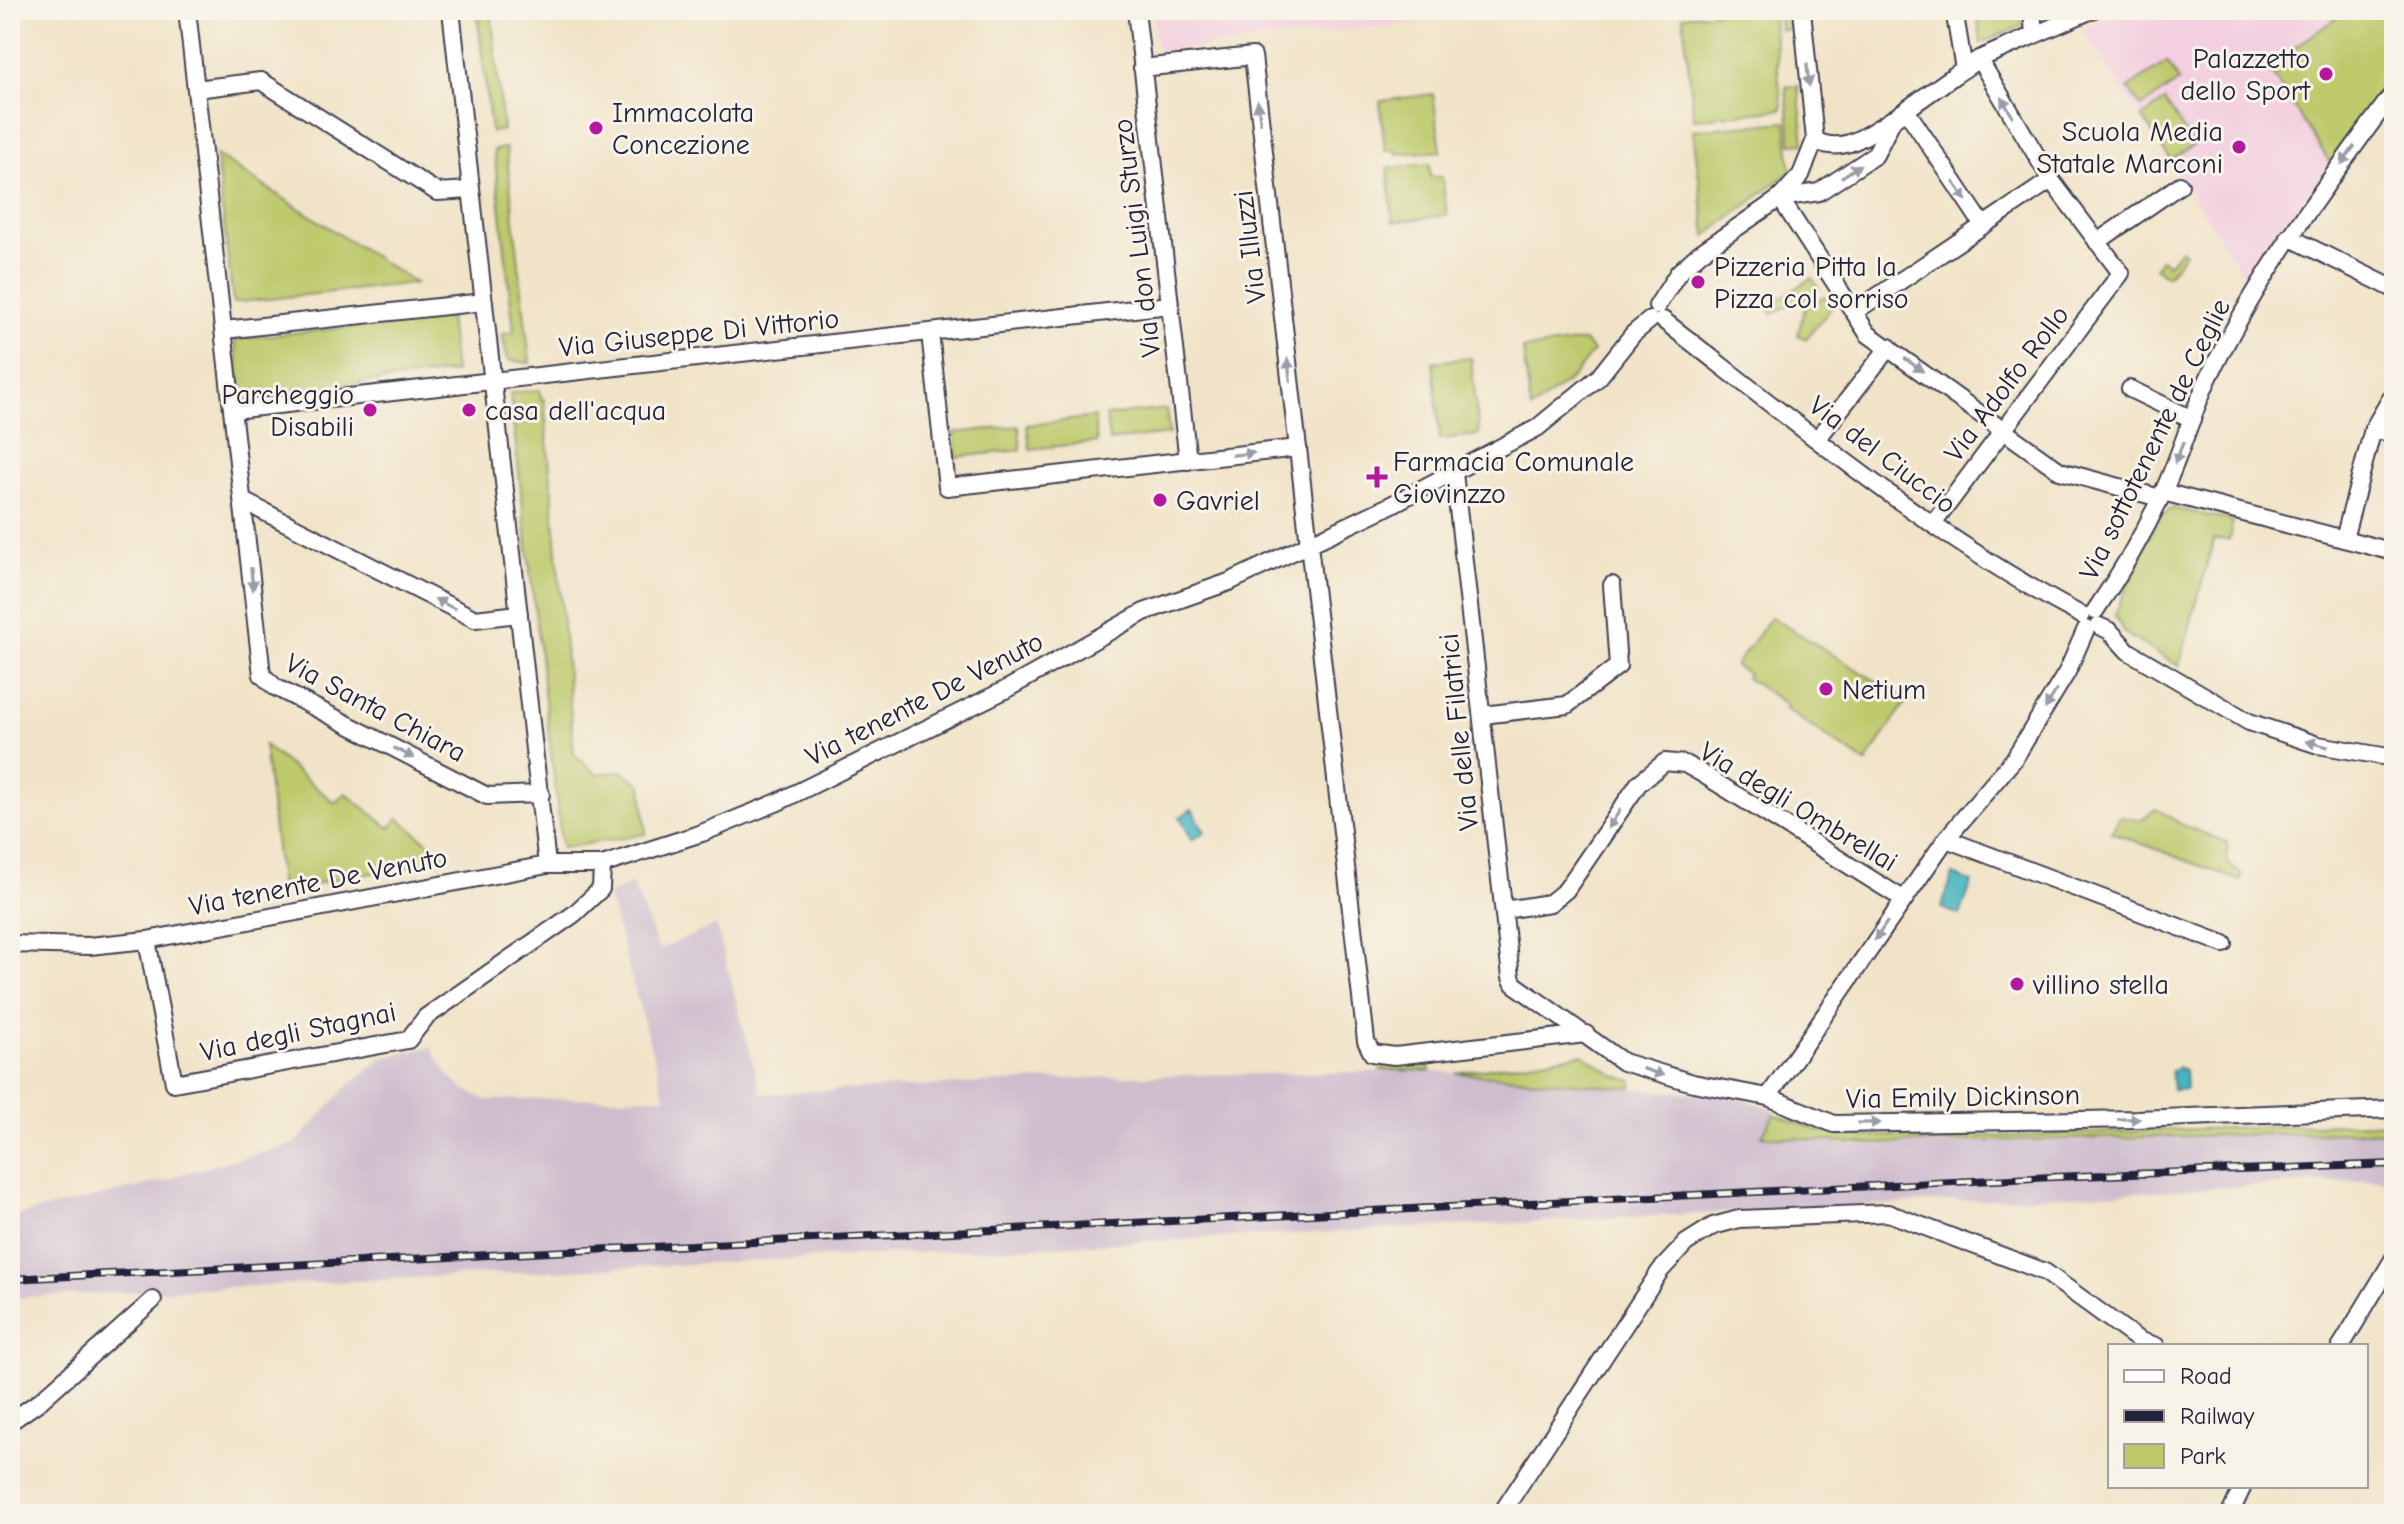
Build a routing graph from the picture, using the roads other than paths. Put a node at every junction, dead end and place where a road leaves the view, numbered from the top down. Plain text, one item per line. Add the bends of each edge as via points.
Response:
1 (187, 10) edge
2 (451, 10) edge
3 (1136, 10) edge
4 (1802, 10) edge
5 (1954, 10) edge
6 (2032, 10) edge
7 (2092, 10) edge
8 (2034, 34) junction
9 (1971, 64) junction
10 (1142, 68) junction
11 (196, 89) junction
12 (2394, 92) edge
13 (1900, 114) junction
14 (1815, 140) junction
15 (2051, 180) junction
16 (2180, 185) dead end
17 (471, 190) junction
18 (1780, 198) junction
19 (1983, 225) junction
20 (2289, 237) junction
21 (2097, 242) junction
22 (2394, 289) edge
23 (484, 302) junction
24 (1170, 305) junction
25 (1854, 312) junction
26 (1657, 315) junction
27 (224, 330) junction
28 (930, 333) junction
29 (1889, 347) junction
30 (493, 381) junction
31 (2130, 389) dead end
32 (2394, 393) edge
33 (233, 410) junction
34 (2192, 419) junction
35 (2373, 429) junction
36 (2003, 431) junction
37 (2394, 434) edge
38 (1818, 438) junction
39 (1298, 448) junction
40 (1188, 461) junction
41 (1454, 473) junction
42 (2161, 495) junction
43 (243, 501) junction
44 (1933, 524) junction
45 (2344, 539) junction
46 (1311, 542) junction
47 (2394, 552) edge
48 (1612, 585) dead end
49 (519, 614) junction
50 (2090, 620) junction
51 (1483, 715) junction
52 (2394, 758) edge
53 (541, 794) junction
54 (1946, 839) junction
55 (547, 865) junction
56 (602, 865) junction
57 (1903, 899) junction
58 (1504, 910) junction
59 (147, 940) junction
60 (10, 944) edge
61 (2224, 944) dead end
62 (1514, 984) joint
63 (1586, 1034) junction
64 (1768, 1097) junction
65 (2394, 1109) edge
66 (2394, 1258) edge
67 (153, 1300) dead end
68 (2150, 1344) edge
69 (2342, 1344) edge
70 (10, 1422) edge
71 (2242, 1488) edge
72 (1501, 1514) edge
73 (2230, 1514) edge

1 - 11 street
2 - 17 street
3 - 10 street, Via don Luigi Sturzo
4 -> 14 street
5 - 9 street
6 - 8 street
7 - 8 street, Via tenente De Venuto
8 - 9 street, Via tenente De Venuto
9 - 13 street, Via tenente De Venuto
15 -> 9 street
10 - 24 street, Via don Luigi Sturzo
39 -> 10 street, Via Illuzzi via 1253,56
11 - 17 street via 261,81 437,192
11 - 27 street
12 -> 20 street, Via sottotenente de Ceglie
13 - 14 street via 1851,143 1826,147
18 -> 13 street, Via tenente De Venuto via 1819,192 1875,155
13 -> 19 street
14 - 18 street via 1801,175
15 - 19 street
15 - 21 street
16 - 21 street
17 - 23 street
18 - 25 street
18 - 26 street, Via tenente De Venuto via 1678,273
19 - 25 street
20 - 22 street
20 - 34 street, Via sottotenente de Ceglie via 2209,377
21 - 36 street, Via Adolfo Rollo via 2121,273
23 - 27 street
23 - 30 street
24 - 28 street, Via Giuseppe Di Vittorio
24 - 40 street, Via don Luigi Sturzo
25 - 29 street via 1868,334
26 - 38 street, Via del Ciuccio
26 - 41 street, Via tenente De Venuto via 1570,404 1509,445
27 - 33 street
28 - 30 street, Via Giuseppe Di Vittorio
28 - 40 street via 947,487
29 -> 36 street
29 - 38 street
30 - 33 street, Via Giuseppe Di Vittorio
30 - 49 street
31 - 34 street
32 - 35 street
33 - 43 street
34 -> 42 street, Via sottotenente de Ceglie
35 - 37 street
35 - 45 street
36 - 42 street via 2060,471
36 - 44 street, Via Adolfo Rollo
38 - 44 street, Via del Ciuccio
40 -> 39 street
39 - 46 street, Via Illuzzi
41 - 46 street, Via tenente De Venuto
41 - 51 street, Via delle Filatrici
42 - 45 street
42 - 50 street, Via sottotenente de Ceglie via 2118,579
49 -> 43 street via 475,619
43 -> 53 street, Via Santa Chiara via 262,675 267,682 487,796
44 - 50 street, Via del Ciuccio via 2014,580
45 - 47 street
46 - 56 street, Via tenente De Venuto via 1229,582 1144,612 1005,690 778,802
46 - 63 street, Via Illuzzi via 1364,1027 1372,1053 1395,1056
48 - 51 street via 1618,666 1567,705
49 - 53 street
52 -> 50 street via 2318,745 2249,722 2128,651 2110,631
50 -> 54 street via 2067,672 2014,759
51 - 58 street, Via delle Filatrici
53 - 55 street
54 - 57 street
54 - 61 street
55 - 56 street, Via tenente De Venuto
55 - 59 street, Via tenente De Venuto
56 - 59 street, Via degli Stagnai via 601,889 574,914 426,1017 408,1040 174,1083
57 -> 58 street, Via degli Ombrellai via 1701,773 1665,762 1639,783 1566,890 1550,903
57 -> 64 street
58 - 62 street, Via delle Filatrici
59 - 60 street, Via tenente De Venuto via 89,946
62 - 63 street, Via Emily Dickinson
63 -> 64 street, Via Emily Dickinson via 1623,1062
64 -> 65 street, Via Emily Dickinson via 1834,1124
66 - 69 street
67 - 70 street
68 - 72 street via 2045,1272 1888,1213 1739,1219 1713,1226 1686,1243 1660,1271
71 - 73 street

